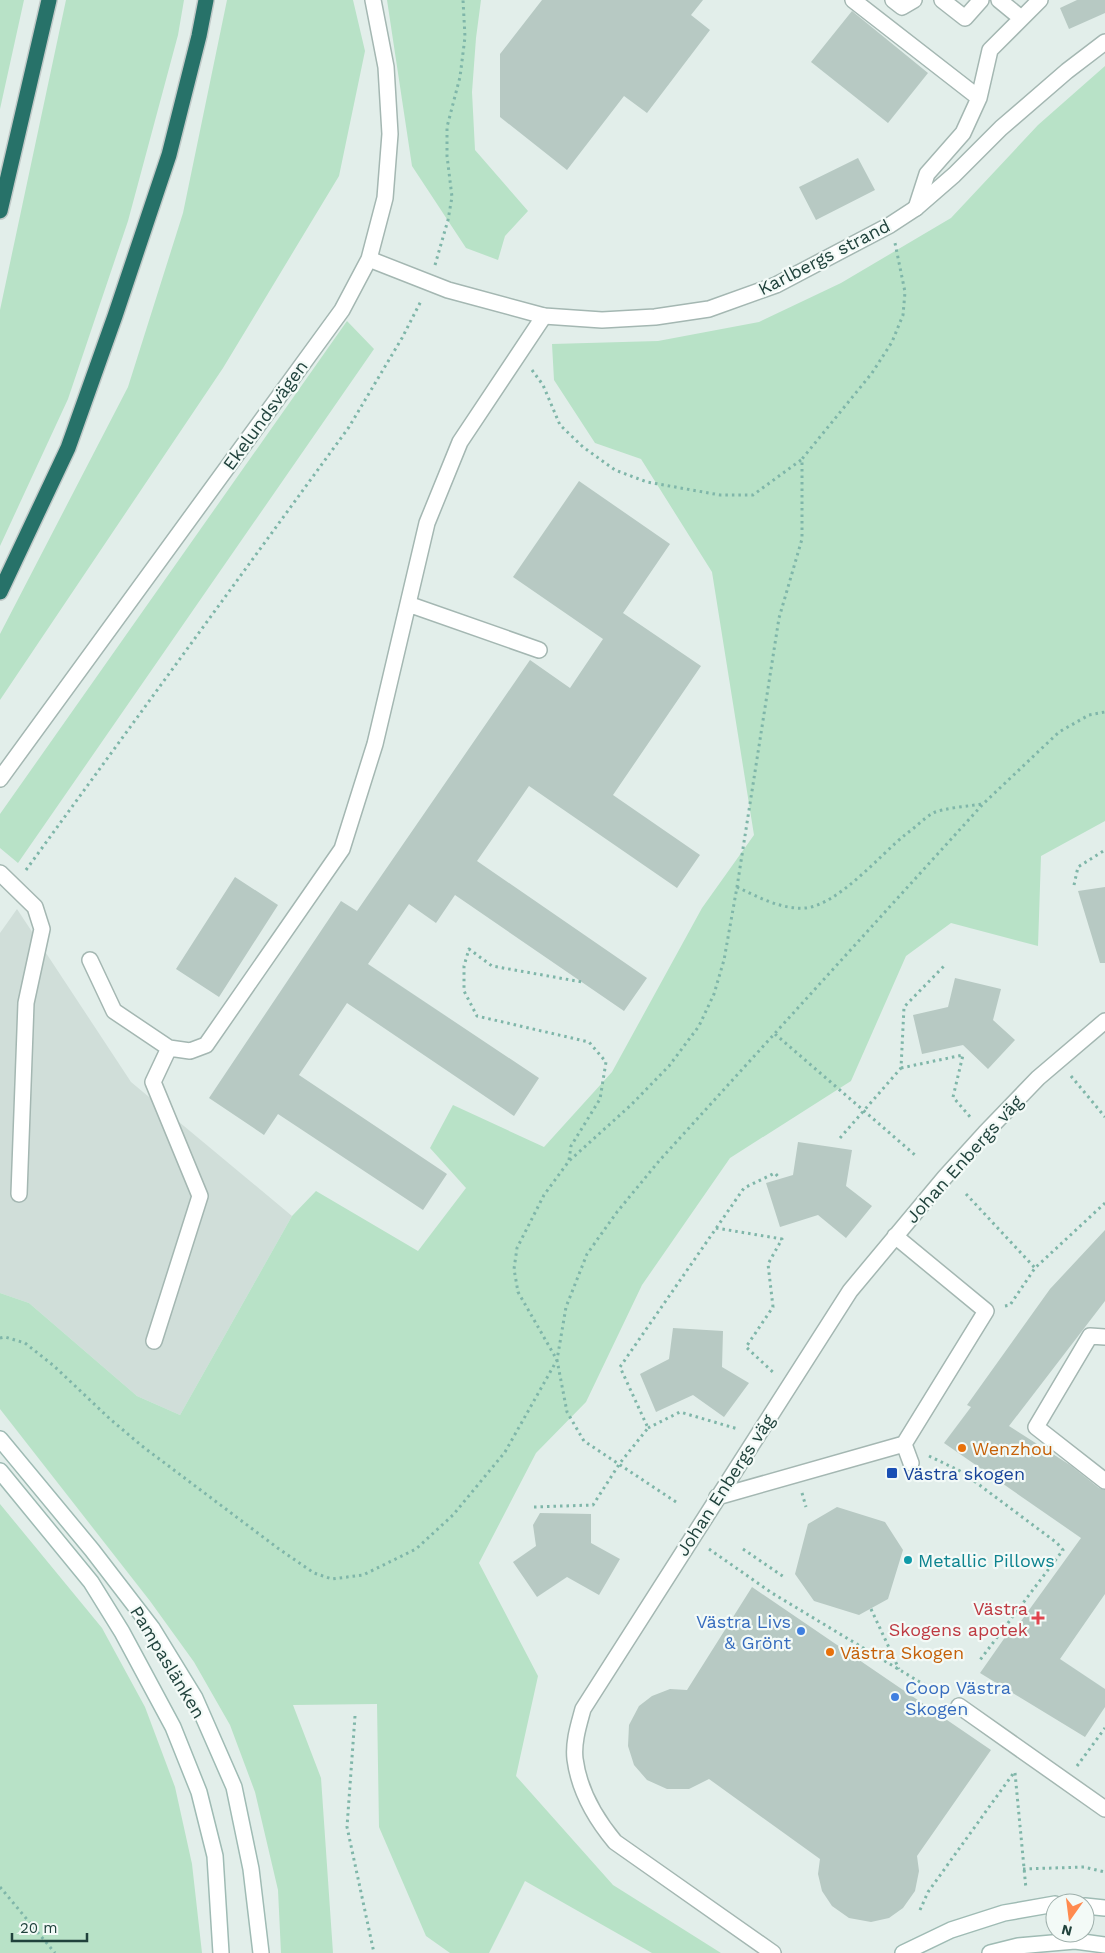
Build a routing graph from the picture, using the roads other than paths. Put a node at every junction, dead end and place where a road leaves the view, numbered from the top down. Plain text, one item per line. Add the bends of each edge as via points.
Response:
1 (206, 0) edge
2 (373, 0) edge
3 (853, 0) edge
4 (893, 0) edge
5 (914, 0) edge
6 (942, 0) edge
7 (981, 0) edge
8 (999, 0) edge
9 (1040, 0) edge
10 (49, 2) edge
11 (1021, 18) junction
12 (1105, 42) edge
13 (978, 98) junction
14 (916, 208) junction
15 (0, 211) edge
16 (369, 259) junction
17 (544, 316) junction
18 (0, 592) edge
19 (408, 604) junction
20 (539, 650) dead end
21 (0, 779) edge
22 (0, 873) edge
23 (90, 960) dead end
24 (1105, 1021) edge
25 (169, 1048) junction
26 (19, 1194) dead end
27 (895, 1236) junction
28 (1105, 1337) edge
29 (154, 1340) dead end
30 (0, 1439) edge
31 (904, 1444) junction
32 (911, 1463) dead end
33 (0, 1471) edge
34 (1105, 1481) edge
35 (717, 1497) junction
36 (959, 1706) road end
37 (1105, 1809) edge
38 (1045, 1906) edge
39 (1105, 1945) edge
40 (221, 1953) edge
41 (261, 1953) edge
42 (774, 1953) edge
43 (903, 1953) edge
44 (990, 1953) edge

1 - 18 highway via 200,36 169,155 115,316 68,448
2 - 16 street, Ekelundsvägen via 386,67 390,134 385,198
3 - 13 street
4 - 5 street via 902,7
6 - 7 street via 965,18
8 - 11 street
9 - 11 street
10 - 15 highway
11 - 13 street via 990,50
12 - 14 street, Karlbergs strand via 1001,128 954,176
13 - 14 street via 963,132 927,174
14 - 17 street, Karlbergs strand via 890,225 776,284 709,309 655,318 602,320
16 - 17 street, Karlbergs strand via 429,284
16 - 21 street, Ekelundsvägen via 342,310
17 - 19 street via 460,442 427,523
19 - 20 street
19 - 25 street via 375,744 342,849 206,1045 190,1051
22 - 26 street via 35,907 42,929 26,1003
23 - 25 street via 114,1011
24 - 27 street, Johan Enbergs väg via 1038,1078 944,1177
25 - 29 street via 154,1082 200,1196
27 - 31 street via 986,1311
27 - 35 street, Johan Enbergs väg via 850,1291
28 - 34 street via 1090,1336 1036,1427
30 - 41 street, Pampaslänken via 152,1628 195,1698 234,1786 252,1869
31 - 32 street
31 - 35 street
33 - 40 street, Pampaslänken via 91,1582 173,1727 199,1792 215,1856
35 - 42 street, Johan Enbergs väg via 584,1709 574,1758 591,1809 615,1842
36 - 37 street
38 - 43 street via 1004,1913 969,1924
39 - 44 street via 1075,1941 1018,1946

